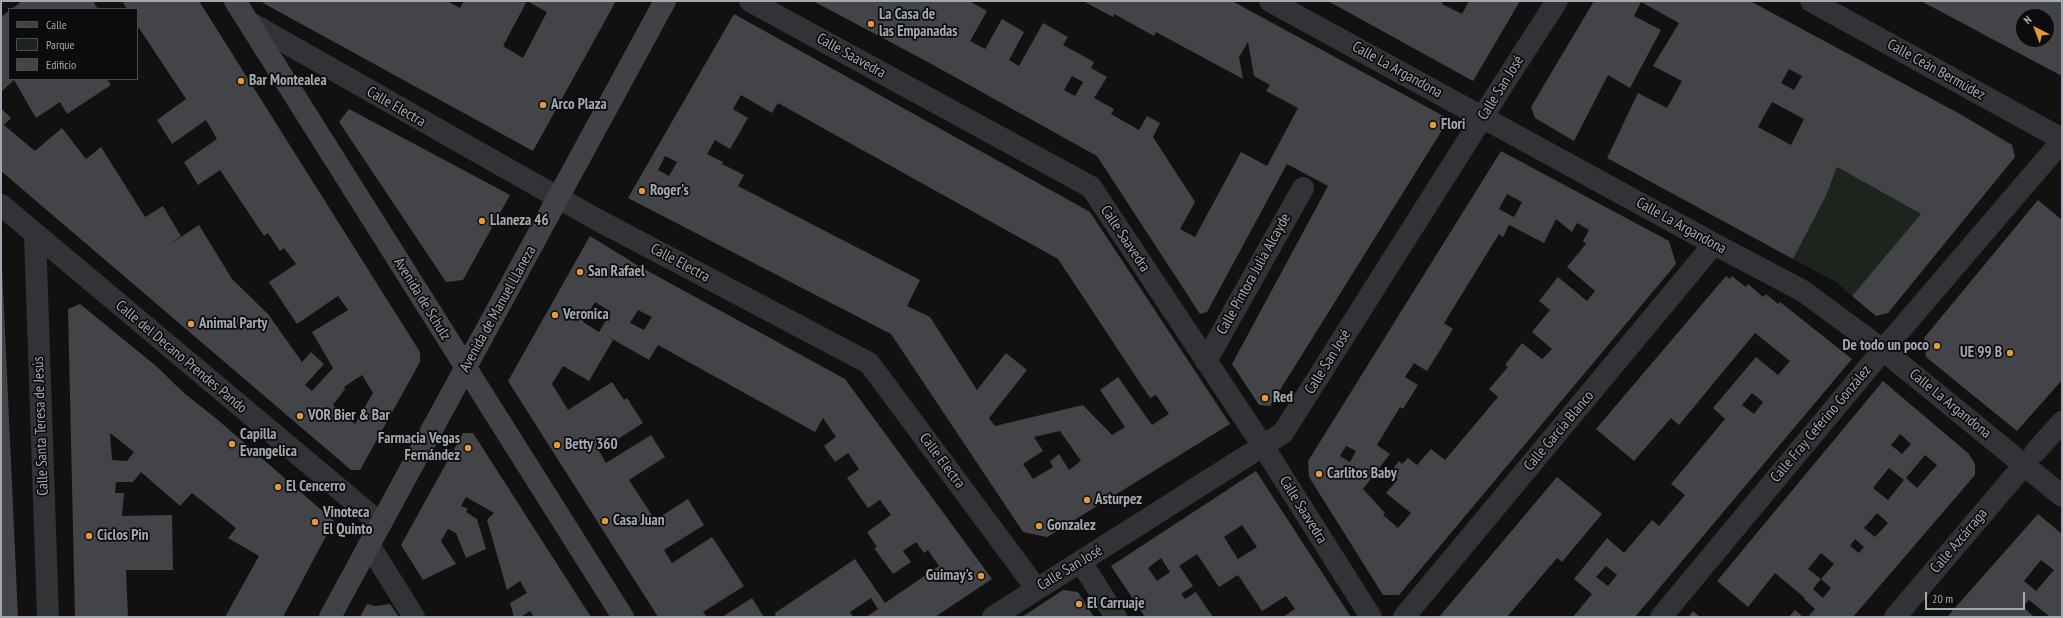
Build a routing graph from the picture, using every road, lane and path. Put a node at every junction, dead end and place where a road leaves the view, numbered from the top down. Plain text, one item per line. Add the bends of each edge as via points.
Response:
1 (235, 1) edge
2 (665, 1) edge
3 (750, 1) edge
4 (1270, 1) edge
5 (1557, 1) edge
6 (1811, 1) edge
7 (249, 22) junction
8 (1482, 117) junction
9 (2062, 140) edge
10 (1303, 188) dead end
11 (558, 199) junction
12 (1, 205) edge
13 (35, 234) junction
14 (1714, 244) junction
15 (1883, 350) junction
16 (1206, 361) junction
17 (466, 369) junction
18 (2062, 422) edge
19 (1262, 446) junction
20 (2030, 458) junction
21 (2062, 496) edge
22 (381, 524) junction
23 (369, 545) junction
24 (1080, 562) junction
25 (1036, 588) junction
26 (48, 617) edge
27 (330, 617) edge
28 (414, 617) edge
29 (624, 617) edge
30 (993, 617) edge
31 (1116, 617) edge
32 (1371, 617) edge
33 (1404, 617) edge
34 (1661, 617) edge
35 (1895, 617) edge

1 - 7 street, Avenida de Schulz
2 - 11 street, Avenida de Manuel Llaneza
3 - 16 street, Calle Saavedra via 1091,187
4 - 8 street, Calle La Argandona
5 - 8 street, Calle San José
6 - 9 street, Calle Ceán Bermúdez
7 - 11 street, Calle Electra
7 - 17 street, Avenida de Schulz
8 - 14 street, Calle La Argandona
8 - 19 street, Calle San José via 1283,433
9 - 15 street, Calle Fray Ceferino González
10 - 16 street, Calle Pintora Julia Alcayde
11 - 17 street, Avenida de Manuel Llaneza
11 - 25 street, Calle Electra via 869,363
12 - 13 street, Calle del Decano Prendes Pando
13 - 22 street, Calle del Decano Prendes Pando
13 - 26 street, Calle Santa Teresa de Jesús
14 - 15 street, Calle La Argandona via 1803,291
14 - 33 street, Calle García Blanco
15 - 20 street, Calle La Argandona
15 - 34 street, Calle Fray Ceferino González
16 - 19 street, Calle Saavedra
17 - 22 street, Avenida de Manuel Llaneza
17 - 29 street, Avenida de Schulz
18 - 20 street, Calle Azcárraga
19 - 24 street, Calle San José
19 - 32 street, Calle Saavedra
20 - 21 street, Calle La Argandona
20 - 35 street, Calle Azcárraga
22 - 23 street, Avenida de Manuel Llaneza
23 - 27 street, Avenida de Manuel Llaneza
23 - 28 street
24 - 25 street, Calle San José
24 - 31 street
25 - 30 street, Calle San José

